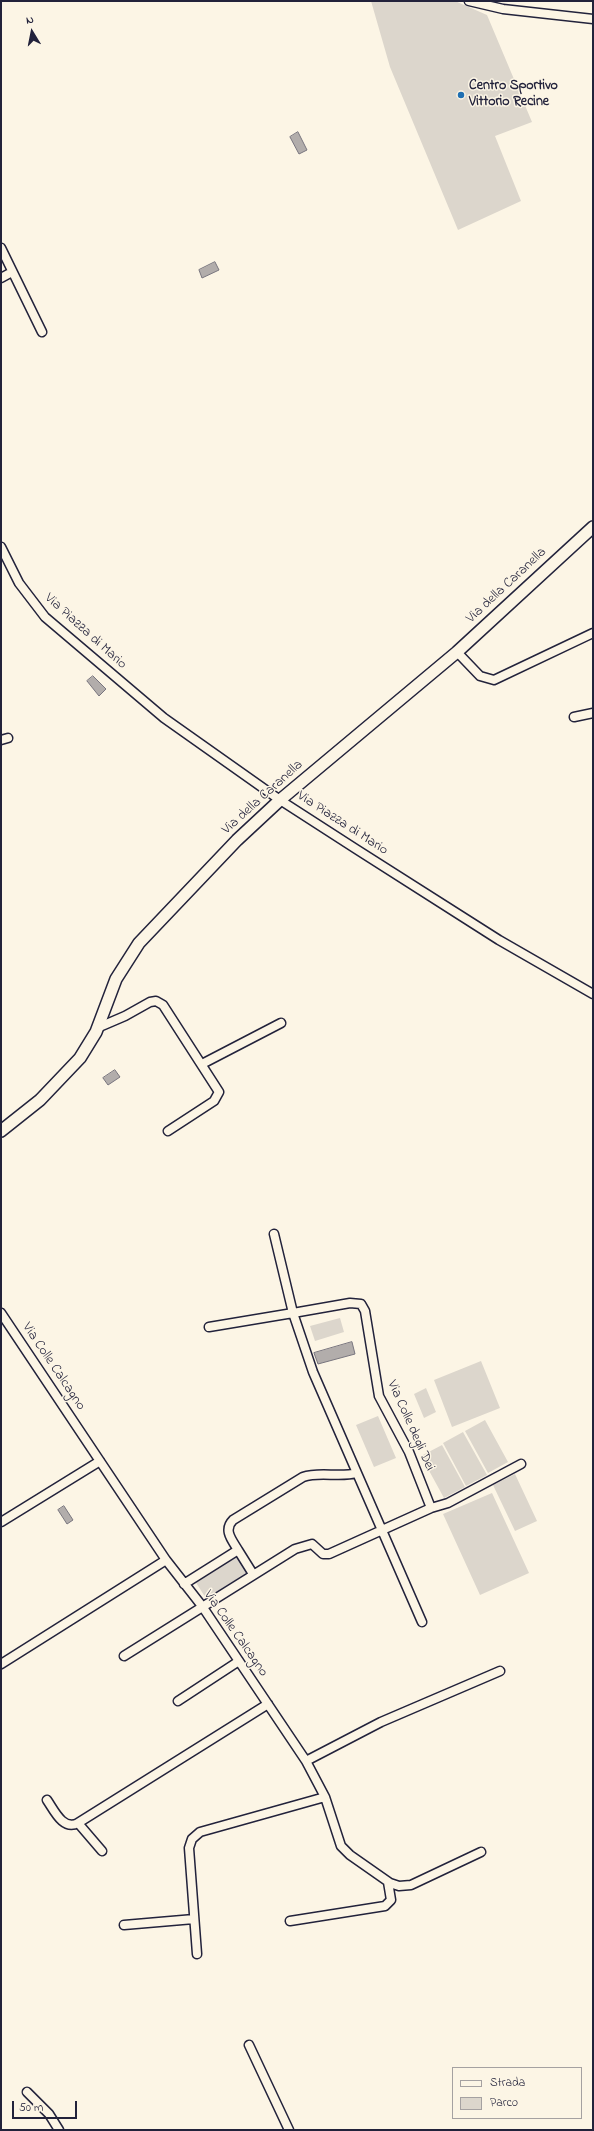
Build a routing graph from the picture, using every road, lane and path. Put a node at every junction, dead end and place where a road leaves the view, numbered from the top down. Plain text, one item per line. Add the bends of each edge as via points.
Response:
1 (469, 1) edge
2 (593, 19) edge
3 (1, 248) edge
4 (12, 272) junction
5 (1, 278) edge
6 (42, 332) dead end
7 (593, 527) edge
8 (1, 547) edge
9 (593, 633) edge
10 (457, 652) junction
11 (593, 713) edge
12 (574, 717) dead end
13 (280, 800) junction
14 (593, 994) edge
15 (281, 1023) dead end
16 (97, 1028) junction
17 (202, 1064) junction
18 (1, 1130) edge
19 (168, 1132) dead end
20 (274, 1234) dead end
21 (1, 1312) edge
22 (293, 1313) junction
23 (209, 1327) dead end
24 (100, 1461) junction
25 (521, 1464) dead end
26 (357, 1473) junction
27 (431, 1508) junction
28 (1, 1522) edge
29 (382, 1530) junction
30 (238, 1550) junction
31 (166, 1560) junction
32 (253, 1574) junction
33 (184, 1584) junction
34 (202, 1606) junction
35 (422, 1622) dead end
36 (124, 1656) dead end
37 (239, 1662) junction
38 (1, 1664) edge
39 (500, 1671) dead end
40 (178, 1700) dead end
41 (268, 1704) junction
42 (306, 1761) junction
43 (325, 1797) junction
44 (47, 1800) dead end
45 (78, 1823) junction
46 (102, 1851) dead end
47 (481, 1852) dead end
48 (388, 1882) junction
49 (194, 1919) junction
50 (290, 1921) dead end
51 (124, 1925) dead end
52 (197, 1954) dead end
53 (249, 2045) dead end
54 (27, 2092) dead end
55 (58, 2130) edge
56 (289, 2130) edge

1 - 2 street via 499,9
3 - 4 street
4 - 5 street
4 - 6 street
7 - 10 main road, Via della Caranella
8 - 13 street, Via Piazza di Mario via 22,589 54,626 164,718
9 - 10 street via 494,680 480,676
10 - 13 main road, Via della Caranella
11 - 12 street
13 - 14 street, Via Piazza di Mario via 498,940
13 - 16 main road, Via della Caranella via 242,835 139,943 113,986
15 - 17 street
16 - 17 street via 150,1002 160,1002
16 - 18 main road, Via della Caranella via 83,1054 58,1083
17 - 19 street via 219,1095
20 - 22 street
21 - 24 street, Via Colle Calcagno
22 - 23 street, Via Colle degli Dei
22 - 26 street via 315,1378
22 - 27 street, Via Colle degli Dei via 353,1302 363,1307 379,1396 409,1452
24 - 28 street
24 - 31 street, Via Colle Calcagno
25 - 27 street via 448,1503
26 - 29 street
26 - 30 street via 303,1477 233,1520 228,1532
27 - 29 street
29 - 32 street via 329,1554 322,1553 314,1545 305,1545
29 - 35 street
30 - 32 street
30 - 33 street
31 - 33 street, Via Colle Calcagno
31 - 38 street
32 - 34 street
33 - 34 street, Via Colle Calcagno
34 - 36 street
34 - 37 street, Via Colle Calcagno
37 - 40 street
37 - 41 street, Via Colle Calcagno
39 - 42 street via 381,1722
41 - 42 street, Via Colle Calcagno
41 - 45 street
42 - 43 street, Via Colle Calcagno
43 - 48 street, Via Colle Calcagno via 341,1846
43 - 49 street via 200,1832 193,1837 189,1848
44 - 45 street via 65,1823
45 - 46 street
47 - 48 street, Via Colle Calcagno via 408,1886
48 - 50 street via 391,1900 385,1906
49 - 51 street
49 - 52 street
53 - 56 street
54 - 55 street via 51,2116

